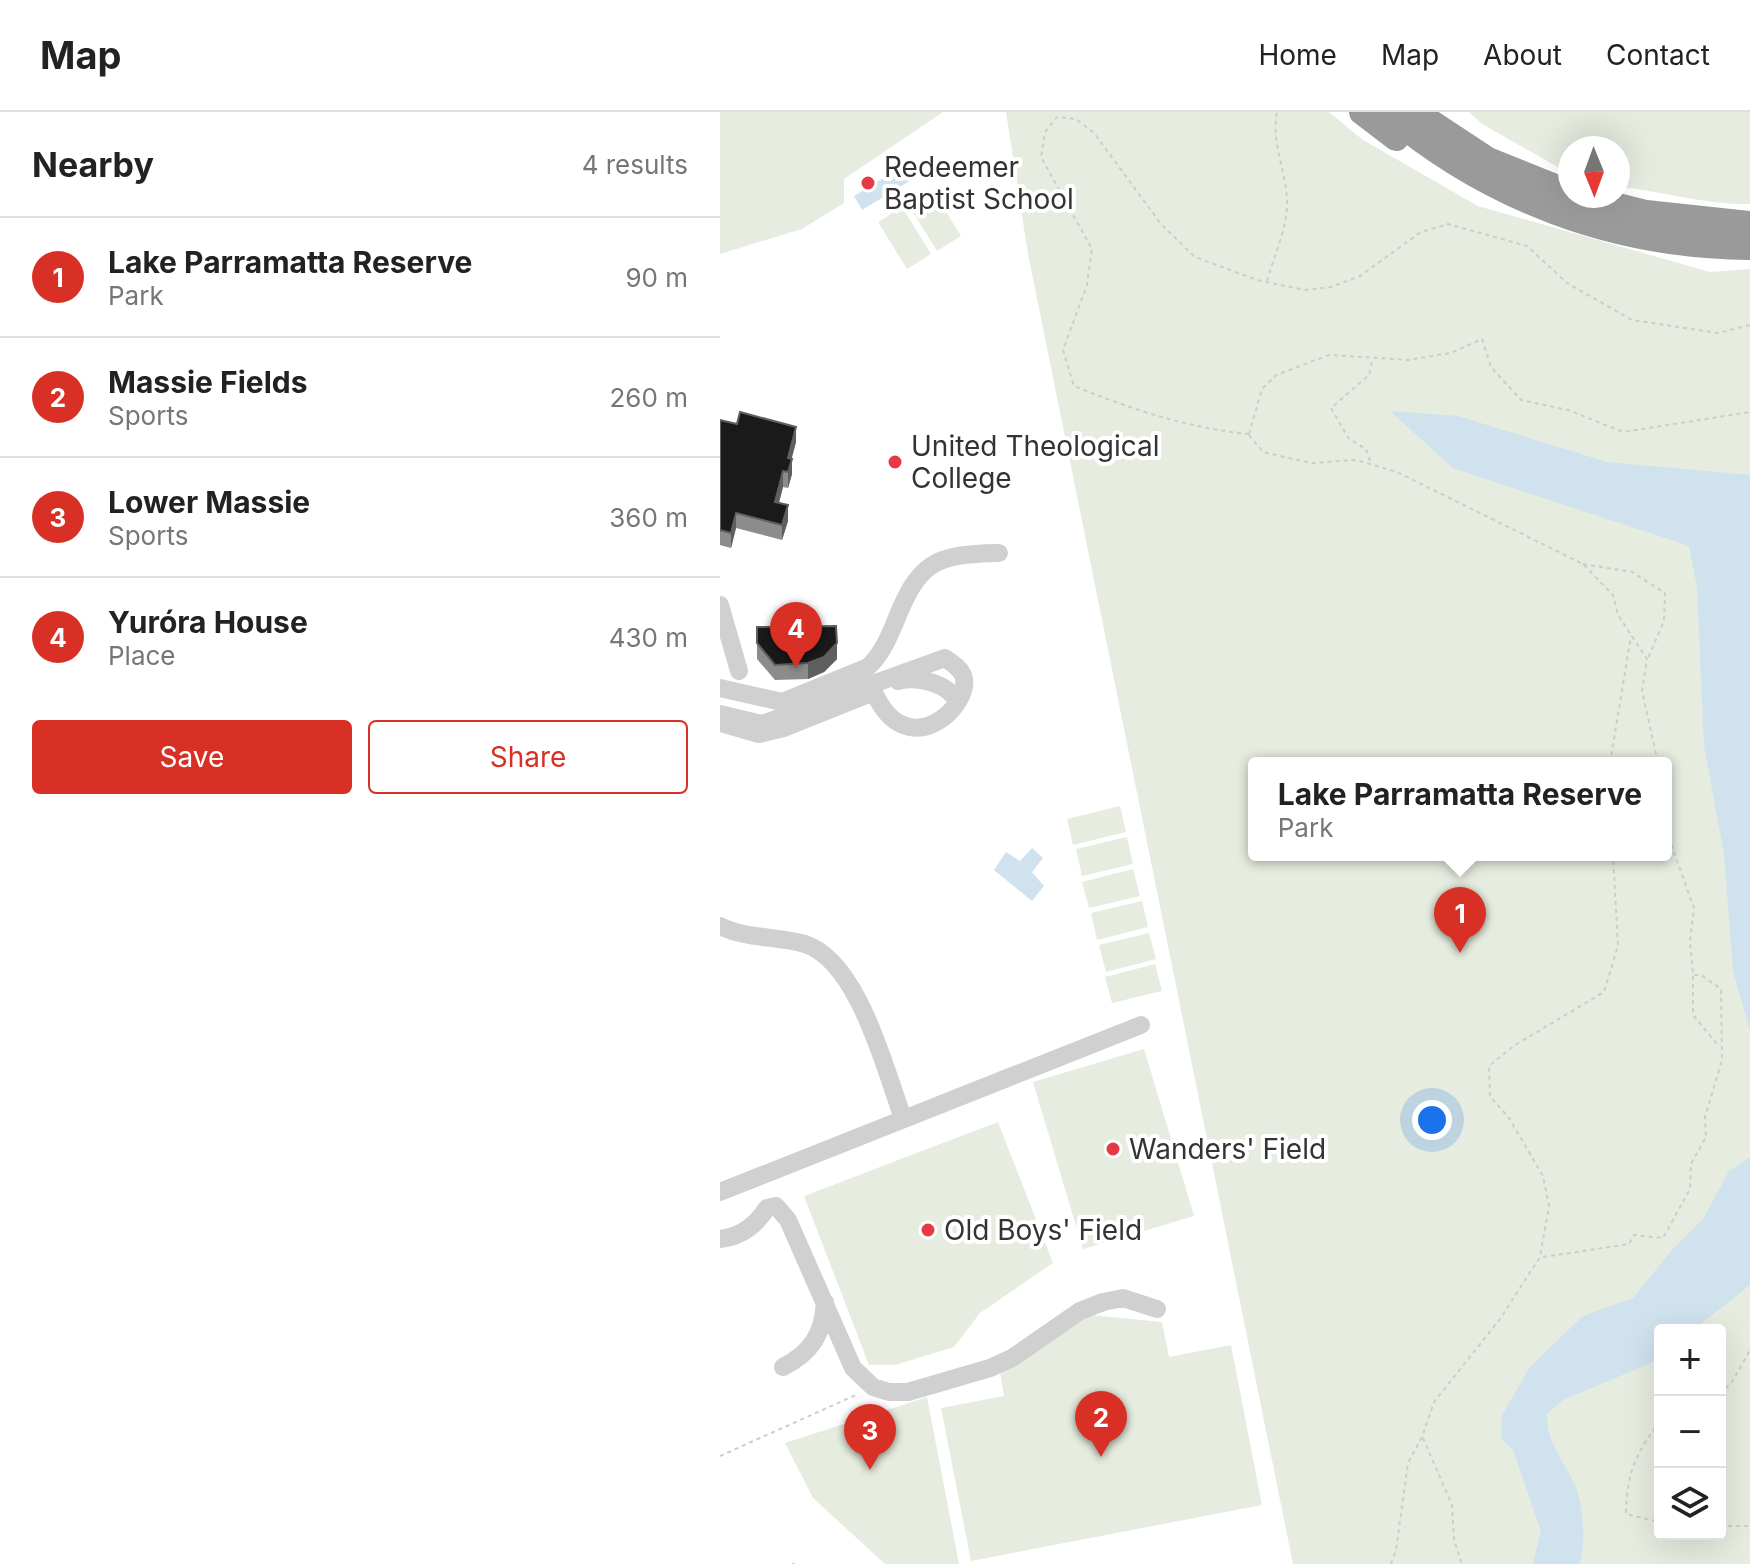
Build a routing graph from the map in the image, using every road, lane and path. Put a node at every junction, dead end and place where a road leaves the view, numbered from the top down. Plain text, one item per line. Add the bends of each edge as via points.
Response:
1 (1277, 112) edge
2 (1362, 112) edge
3 (1386, 112) edge
4 (1415, 112) edge
5 (1438, 112) edge
6 (1558, 186) edge
7 (1558, 187) edge
8 (1518, 198) junction
9 (1626, 208) edge
10 (1750, 224) edge
11 (1750, 247) edge
12 (1267, 282) junction
13 (1750, 325) edge
14 (1372, 360) junction
15 (1750, 412) edge
16 (1249, 434) junction
17 (1370, 462) junction
18 (999, 553) dead end
19 (1583, 564) junction
20 (720, 605) edge
21 (1631, 635) junction
22 (1647, 659) junction
23 (739, 671) dead end
24 (720, 688) edge
25 (874, 692) junction
26 (957, 701) junction
27 (720, 714) edge
28 (720, 723) edge
29 (1611, 757) edge
30 (1657, 757) edge
31 (1672, 847) edge
32 (1613, 861) edge
33 (720, 926) edge
34 (1693, 975) junction
35 (1141, 1025) dead end
36 (1719, 1046) junction
37 (903, 1118) junction
38 (720, 1192) edge
39 (720, 1239) edge
40 (1540, 1257) junction
41 (825, 1299) junction
42 (1157, 1309) dead end
43 (1750, 1350) edge
44 (783, 1367) dead end
45 (873, 1387) junction
46 (1726, 1388) edge
47 (1654, 1429) edge
48 (1422, 1437) junction
49 (720, 1456) edge
50 (1654, 1521) edge
51 (1726, 1526) edge
52 (1750, 1526) edge
53 (1391, 1564) edge
54 (1462, 1564) edge

1 - 12 path via 1275,137 1287,200
2 - 8 highway via 1443,166
3 - 8 highway via 1448,160
4 - 7 highway via 1488,160
5 - 6 highway via 1492,151
8 - 11 highway via 1644,237
9 - 10 highway
12 - 13 path via 1305,290 1331,287 1360,276 1421,232 1448,224 1527,246 1567,283 1632,320 1718,333
12 - 16 path via 1195,257 1135,192 1094,133 1066,116 1049,125 1041,157 1092,249 1087,285 1063,350 1074,386 1119,405
14 - 15 path via 1451,353 1482,339 1491,367 1521,400 1568,410 1623,432
14 - 16 path via 1329,355 1276,375 1262,389
14 - 17 path via 1369,375 1331,408 1349,439 1366,449
16 - 17 path via 1263,452 1311,463
17 - 19 path
18 - 24 lane via 953,555 918,575 879,657 868,667 782,702
19 - 21 path via 1613,595
19 - 22 path via 1632,572 1665,593 1664,621
20 - 23 lane
21 - 22 path
21 - 29 path
22 - 30 path via 1642,691
25 - 26 lane via 905,679 919,680 952,691
25 - 26 lane via 889,719 917,729 936,723
25 - 28 lane via 759,734
26 - 27 lane via 964,678 945,658 762,724
31 - 34 path via 1694,908
32 - 40 path via 1618,946 1604,992 1489,1066 1490,1096 1543,1176 1549,1206
33 - 37 lane via 807,945 838,970 857,999
34 - 36 path via 1693,1015
34 - 36 path via 1721,989
35 - 37 lane
36 - 40 path via 1722,1060 1707,1105 1706,1137 1691,1164 1690,1189 1663,1238 1634,1235 1629,1244 1614,1248
37 - 38 lane
39 - 41 lane via 743,1232 776,1206 788,1220
40 - 48 path via 1500,1319 1434,1402
41 - 44 lane via 822,1330 813,1346
41 - 45 lane via 853,1368
42 - 45 lane via 1123,1298 1103,1302 990,1368 908,1392
43 - 46 path
45 - 49 path
47 - 50 path via 1627,1480 1626,1514
48 - 53 path via 1408,1463
48 - 54 path via 1452,1505
51 - 52 path

